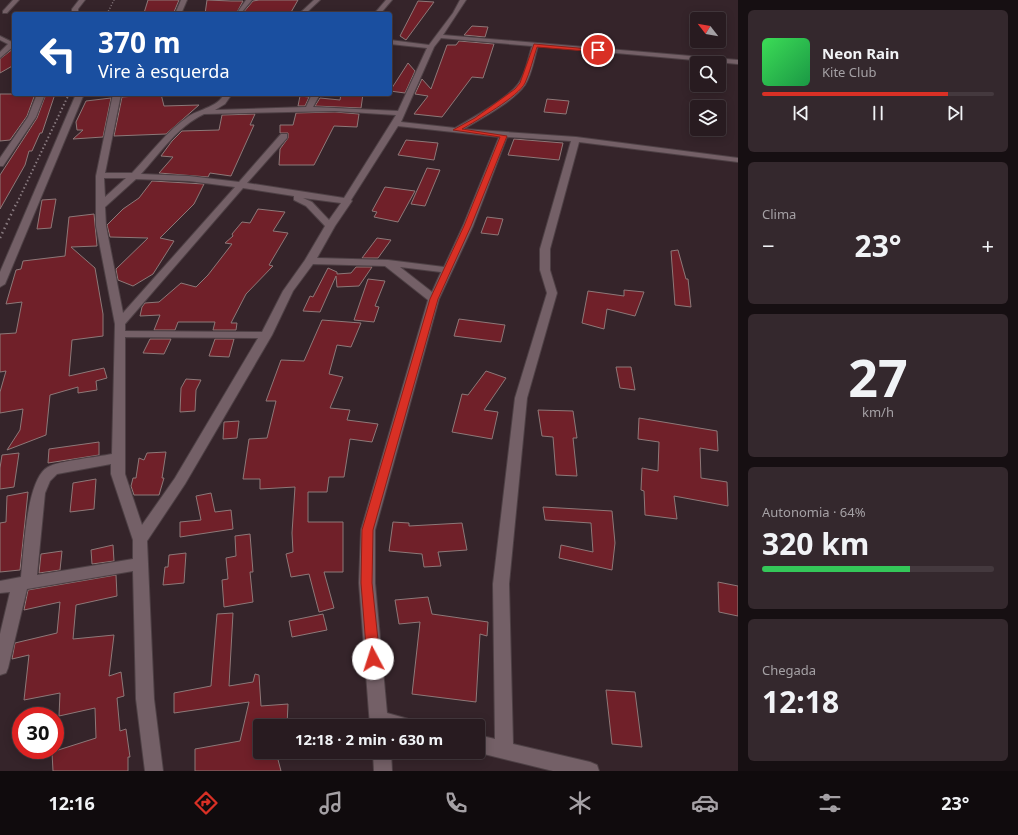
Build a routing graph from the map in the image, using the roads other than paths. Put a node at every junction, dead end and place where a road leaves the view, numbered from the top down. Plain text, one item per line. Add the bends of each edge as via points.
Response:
1 (16, 0) edge
2 (82, 0) edge
3 (184, 0) edge
4 (248, 0) edge
5 (317, 0) edge
6 (389, 0) edge
7 (463, 0) edge
8 (5, 12) dead end
9 (75, 12) edge
10 (179, 12) edge
11 (239, 12) dead end
12 (304, 12) edge
13 (379, 12) edge
14 (438, 36) junction
15 (0, 38) edge
16 (392, 42) edge
17 (535, 45) junction
18 (431, 47) junction
19 (0, 56) edge
20 (738, 62) edge
21 (40, 96) edge
22 (79, 96) edge
23 (117, 96) edge
24 (228, 96) edge
25 (315, 96) edge
26 (309, 109) junction
27 (202, 112) junction
28 (401, 113) junction
29 (396, 124) junction
30 (456, 130) junction
31 (284, 136) dead end
32 (504, 136) junction
33 (576, 139) junction
34 (4, 150) edge
35 (738, 160) edge
36 (0, 164) edge
37 (134, 175) junction
38 (100, 176) junction
39 (241, 185) junction
40 (291, 194) junction
41 (348, 201) junction
42 (101, 206) junction
43 (330, 226) junction
44 (310, 261) junction
45 (388, 263) junction
46 (448, 270) junction
47 (0, 284) edge
48 (434, 299) junction
49 (120, 329) junction
50 (266, 335) junction
51 (117, 458) junction
52 (140, 540) junction
53 (142, 564) junction
54 (24, 583) junction
55 (0, 587) edge
56 (0, 668) edge
57 (379, 719) edge
58 (485, 746) edge
59 (504, 750) junction
60 (382, 759) edge
61 (154, 771) edge
62 (383, 771) edge
63 (590, 771) edge

1 - 8 street
2 - 9 street
3 - 10 street
4 - 11 street
5 - 12 street
6 - 13 street
7 - 14 street
14 - 17 street
14 - 18 street
15 - 19 street via 12,44
16 - 18 street
17 - 20 street
17 - 30 street via 522,84 477,119
18 - 28 street
21 - 34 street via 32,117
22 - 47 street
23 - 38 street
24 - 27 street via 221,103
25 - 26 street
26 - 27 street
26 - 28 street
27 - 37 street via 176,131
28 - 29 street
29 - 30 street
29 - 41 street
30 - 32 street
31 - 39 street
32 - 33 street
32 - 46 street
33 - 35 street
33 - 59 street via 545,249 545,270 552,293 521,398 502,584
34 - 36 street
37 - 38 street
37 - 39 street
37 - 42 street
38 - 42 street
39 - 40 street
39 - 49 street
40 - 41 street
40 - 43 street via 309,204
41 - 43 street
42 - 49 street via 101,226
43 - 44 street
44 - 45 street
44 - 50 street via 288,291
45 - 46 street
45 - 48 street
46 - 48 street
48 - 57 street via 368,530 367,583
49 - 50 street
49 - 51 street
50 - 52 street via 180,481
51 - 52 street via 118,474
51 - 54 street via 53,470 44,478 38,493
52 - 53 street
53 - 54 street
53 - 61 street via 145,699
54 - 55 street
54 - 56 street
58 - 59 street
59 - 63 street
60 - 62 street

